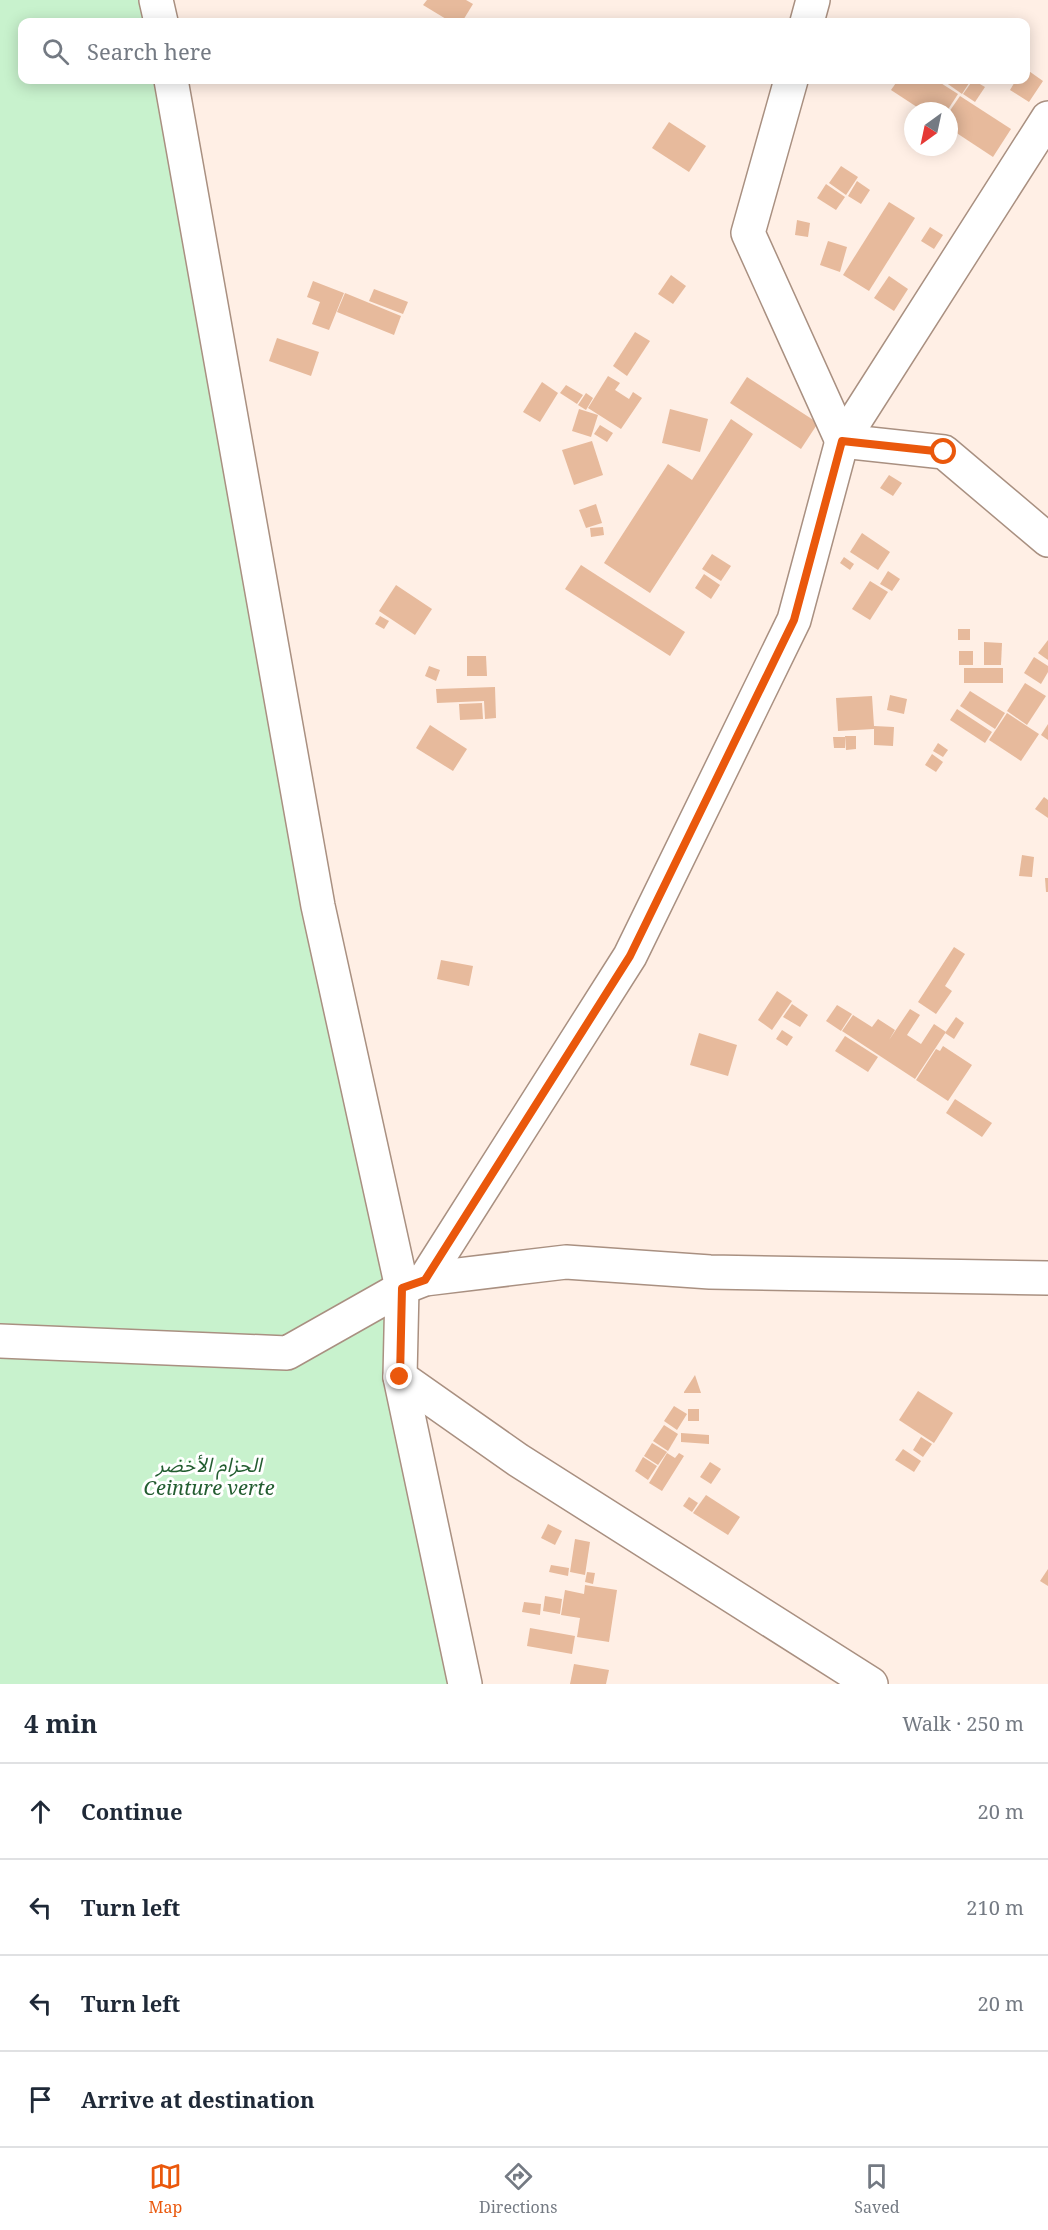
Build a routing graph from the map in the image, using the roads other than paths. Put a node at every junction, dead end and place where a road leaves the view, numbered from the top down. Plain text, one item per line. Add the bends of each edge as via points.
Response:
1 (156, 0) edge
2 (813, 0) edge
3 (159, 18) edge
4 (808, 18) edge
5 (172, 84) edge
6 (790, 84) edge
7 (1048, 118) edge
8 (842, 441) junction
9 (1048, 540) edge
10 (1048, 1278) edge
11 (414, 1284) junction
12 (0, 1341) edge
13 (400, 1377) junction
14 (465, 1684) edge
15 (871, 1684) edge

1 - 3 street
2 - 4 street
5 - 11 street via 318,906
6 - 8 street via 747,233
7 - 8 street
8 - 9 street via 944,452
8 - 11 street via 794,620 630,956
10 - 11 street via 711,1272 566,1262
11 - 12 street via 287,1353
11 - 13 street
13 - 14 street
13 - 15 street via 518,1460

